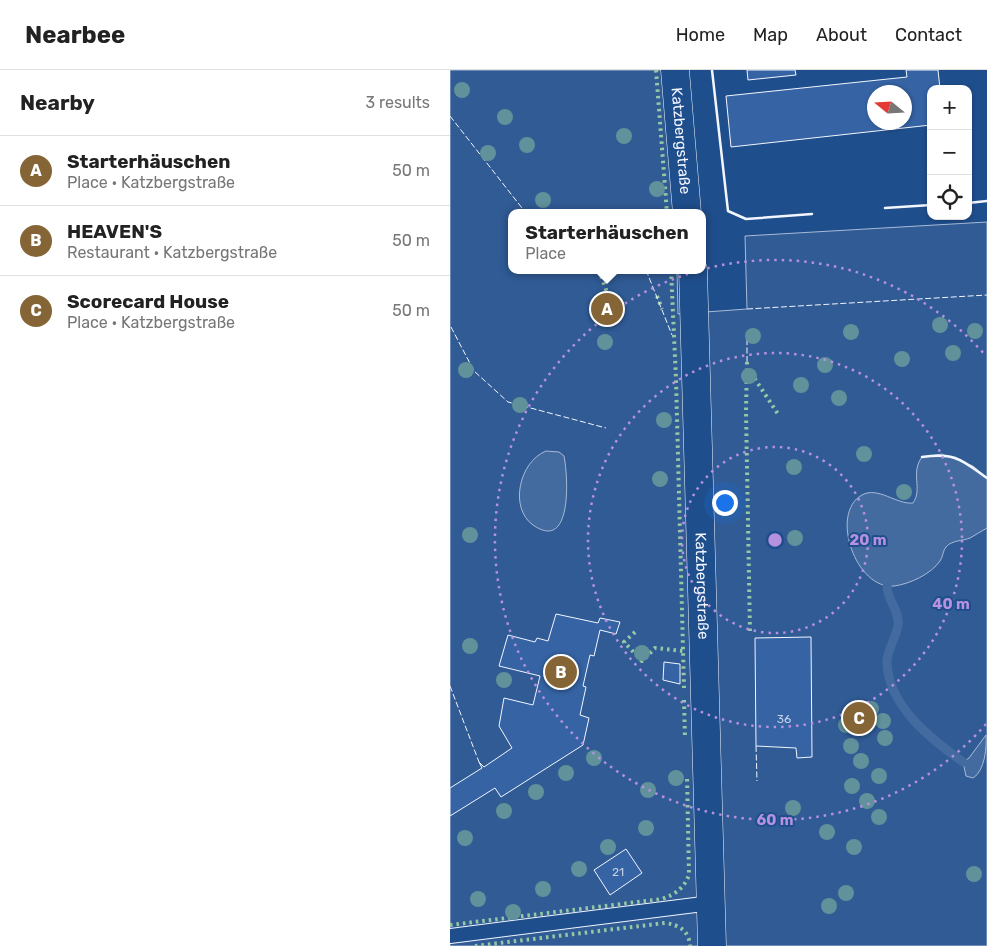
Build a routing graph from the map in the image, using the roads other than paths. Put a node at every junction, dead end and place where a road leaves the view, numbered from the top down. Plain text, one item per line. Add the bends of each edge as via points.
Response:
1 (675, 70) edge
2 (687, 209) edge
3 (692, 274) edge
4 (711, 903) junction
5 (450, 936) edge
6 (712, 946) edge

1 - 2 street, Katzbergstraße
3 - 4 street, Katzbergstraße
4 - 5 lane
4 - 6 street, Katzbergstraße

